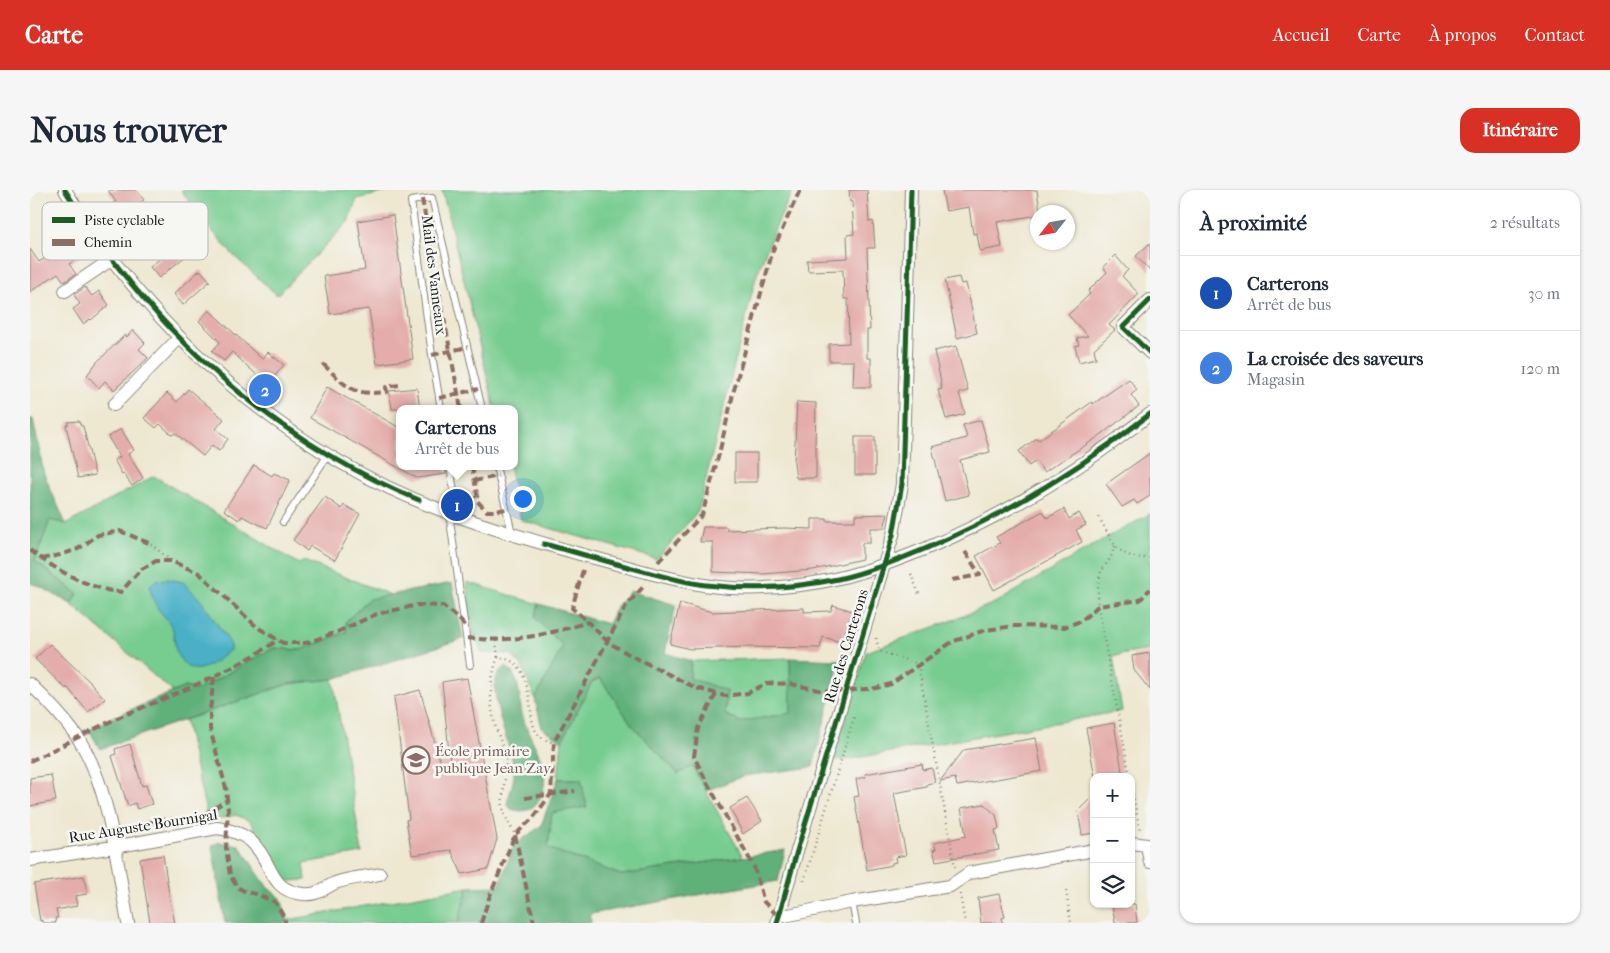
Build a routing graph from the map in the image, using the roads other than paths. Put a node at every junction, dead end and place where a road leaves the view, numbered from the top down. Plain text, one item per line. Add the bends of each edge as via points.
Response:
1 (65, 190) edge
2 (911, 190) edge
3 (73, 202) edge
4 (111, 260) edge
5 (113, 260) edge
6 (65, 291) dead end
7 (1150, 300) edge
8 (179, 338) junction
9 (1150, 354) edge
10 (114, 405) dead end
11 (440, 405) edge
12 (481, 405) edge
13 (1150, 414) edge
14 (328, 454) junction
15 (451, 470) edge
16 (497, 470) edge
17 (451, 514) junction
18 (283, 522) dead end
19 (512, 534) junction
20 (884, 566) junction
21 (470, 665) dead end
22 (30, 684) edge
23 (1142, 844) edge
24 (114, 848) junction
25 (1090, 851) edge
26 (30, 860) edge
27 (1150, 862) edge
28 (380, 874) dead end
29 (852, 902) junction
30 (778, 920) edge
31 (128, 923) edge
32 (856, 923) edge

1 - 3 street
2 - 20 street, Rue des Carterons via 902,484
4 - 6 street
5 - 8 street
7 - 9 street via 1123,327
8 - 10 street
8 - 14 street via 288,430
11 - 12 lane, Mail des Vanneaux via 411,201 432,198
13 - 20 street via 1060,479 1004,511
14 - 17 street via 346,466
14 - 18 lane
15 - 17 lane via 455,498
16 - 19 lane
17 - 19 street
17 - 21 lane
19 - 20 street via 705,585 751,588 800,585 839,579
20 - 30 street, Rue des Carterons
22 - 24 street via 53,706 77,737 89,760 103,796
23 - 27 street
24 - 26 street, Rue Auguste Bournigal
24 - 28 street, Rue Auguste Bournigal via 217,828 243,835 258,848 274,879 284,889 303,894 322,891 335,883
24 - 31 street
25 - 29 street via 968,873 950,886
29 - 30 street
29 - 32 lane

